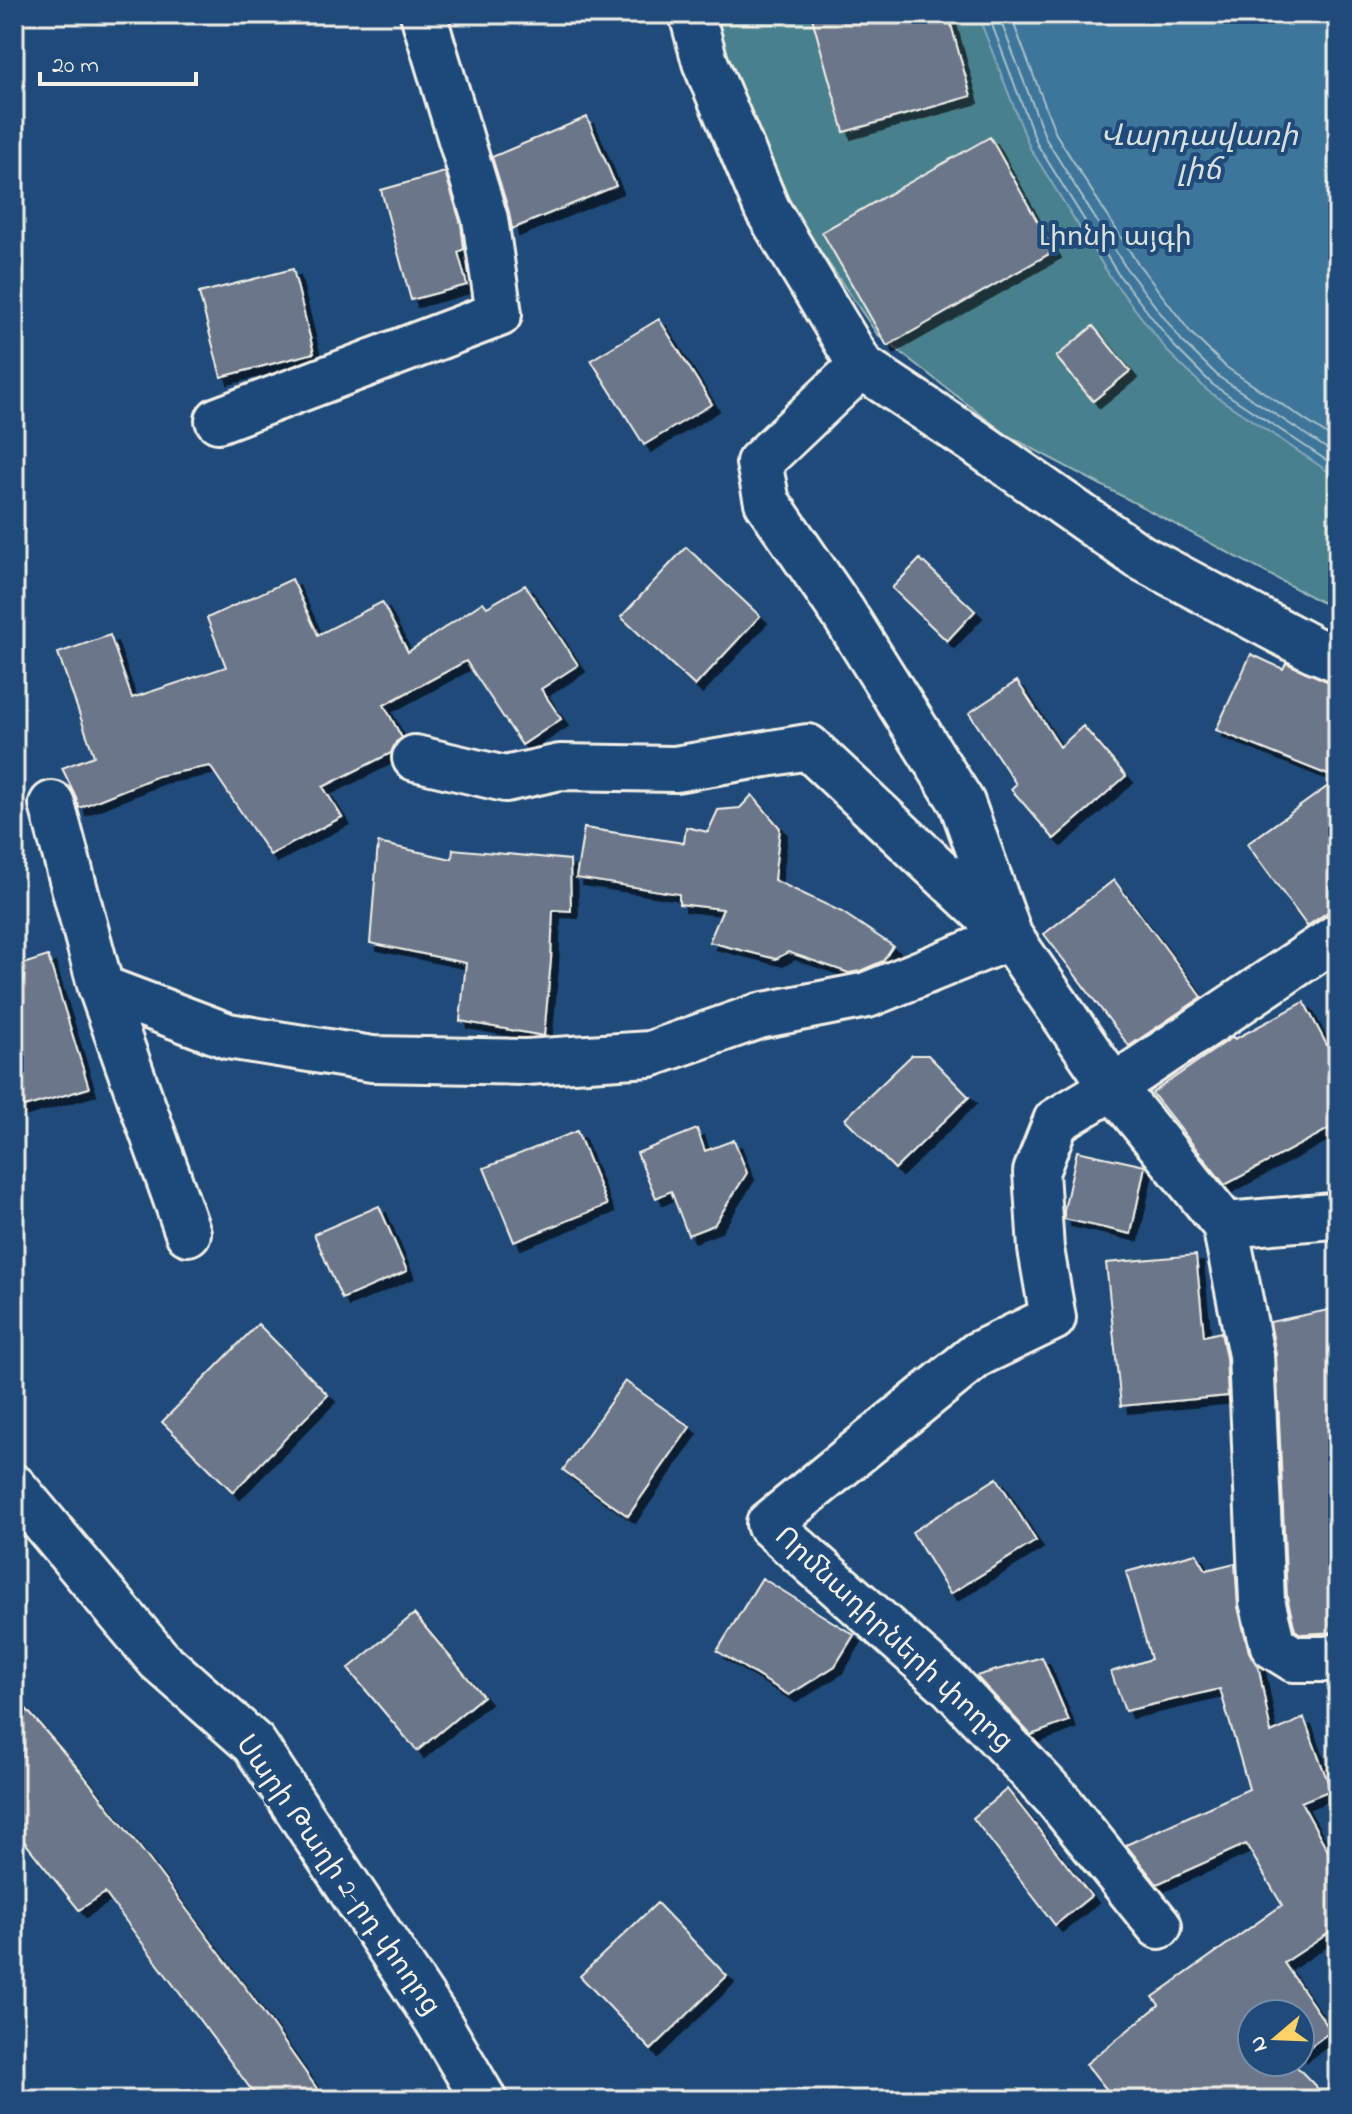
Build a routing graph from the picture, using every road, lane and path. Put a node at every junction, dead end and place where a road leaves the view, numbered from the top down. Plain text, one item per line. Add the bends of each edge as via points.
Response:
1 (423, 14) edge
2 (692, 14) edge
3 (861, 366) junction
4 (218, 420) dead end
5 (1338, 659) edge
6 (415, 758) dead end
7 (52, 804) dead end
8 (1338, 936) edge
9 (1010, 937) junction
10 (101, 988) junction
11 (1113, 1087) junction
12 (1338, 1218) edge
13 (1225, 1225) junction
14 (188, 1233) dead end
15 (14, 1487) edge
16 (1338, 1656) edge
17 (1159, 1926) dead end
18 (484, 2100) edge

1 - 4 street via 485,219 499,314
2 - 3 street via 705,62 767,209
3 - 5 street via 1140,557
3 - 9 street via 759,463 767,502 962,803
6 - 9 street via 505,779 560,767 675,769 808,747
7 - 10 street
8 - 11 street
9 - 10 street via 867,995 759,1016 650,1054 526,1062 372,1059 228,1036
9 - 11 street
10 - 14 street
11 - 13 street
11 - 17 street, Որմնադիրների փողոց via 1056,1121 1036,1172 1053,1318 978,1354 769,1524 951,1686 1057,1799
12 - 13 street
13 - 16 street via 1251,1355 1262,1601 1273,1646 1294,1659
15 - 18 street, Սարի Թաղի 2-րդ փողոց via 159,1660 254,1744

